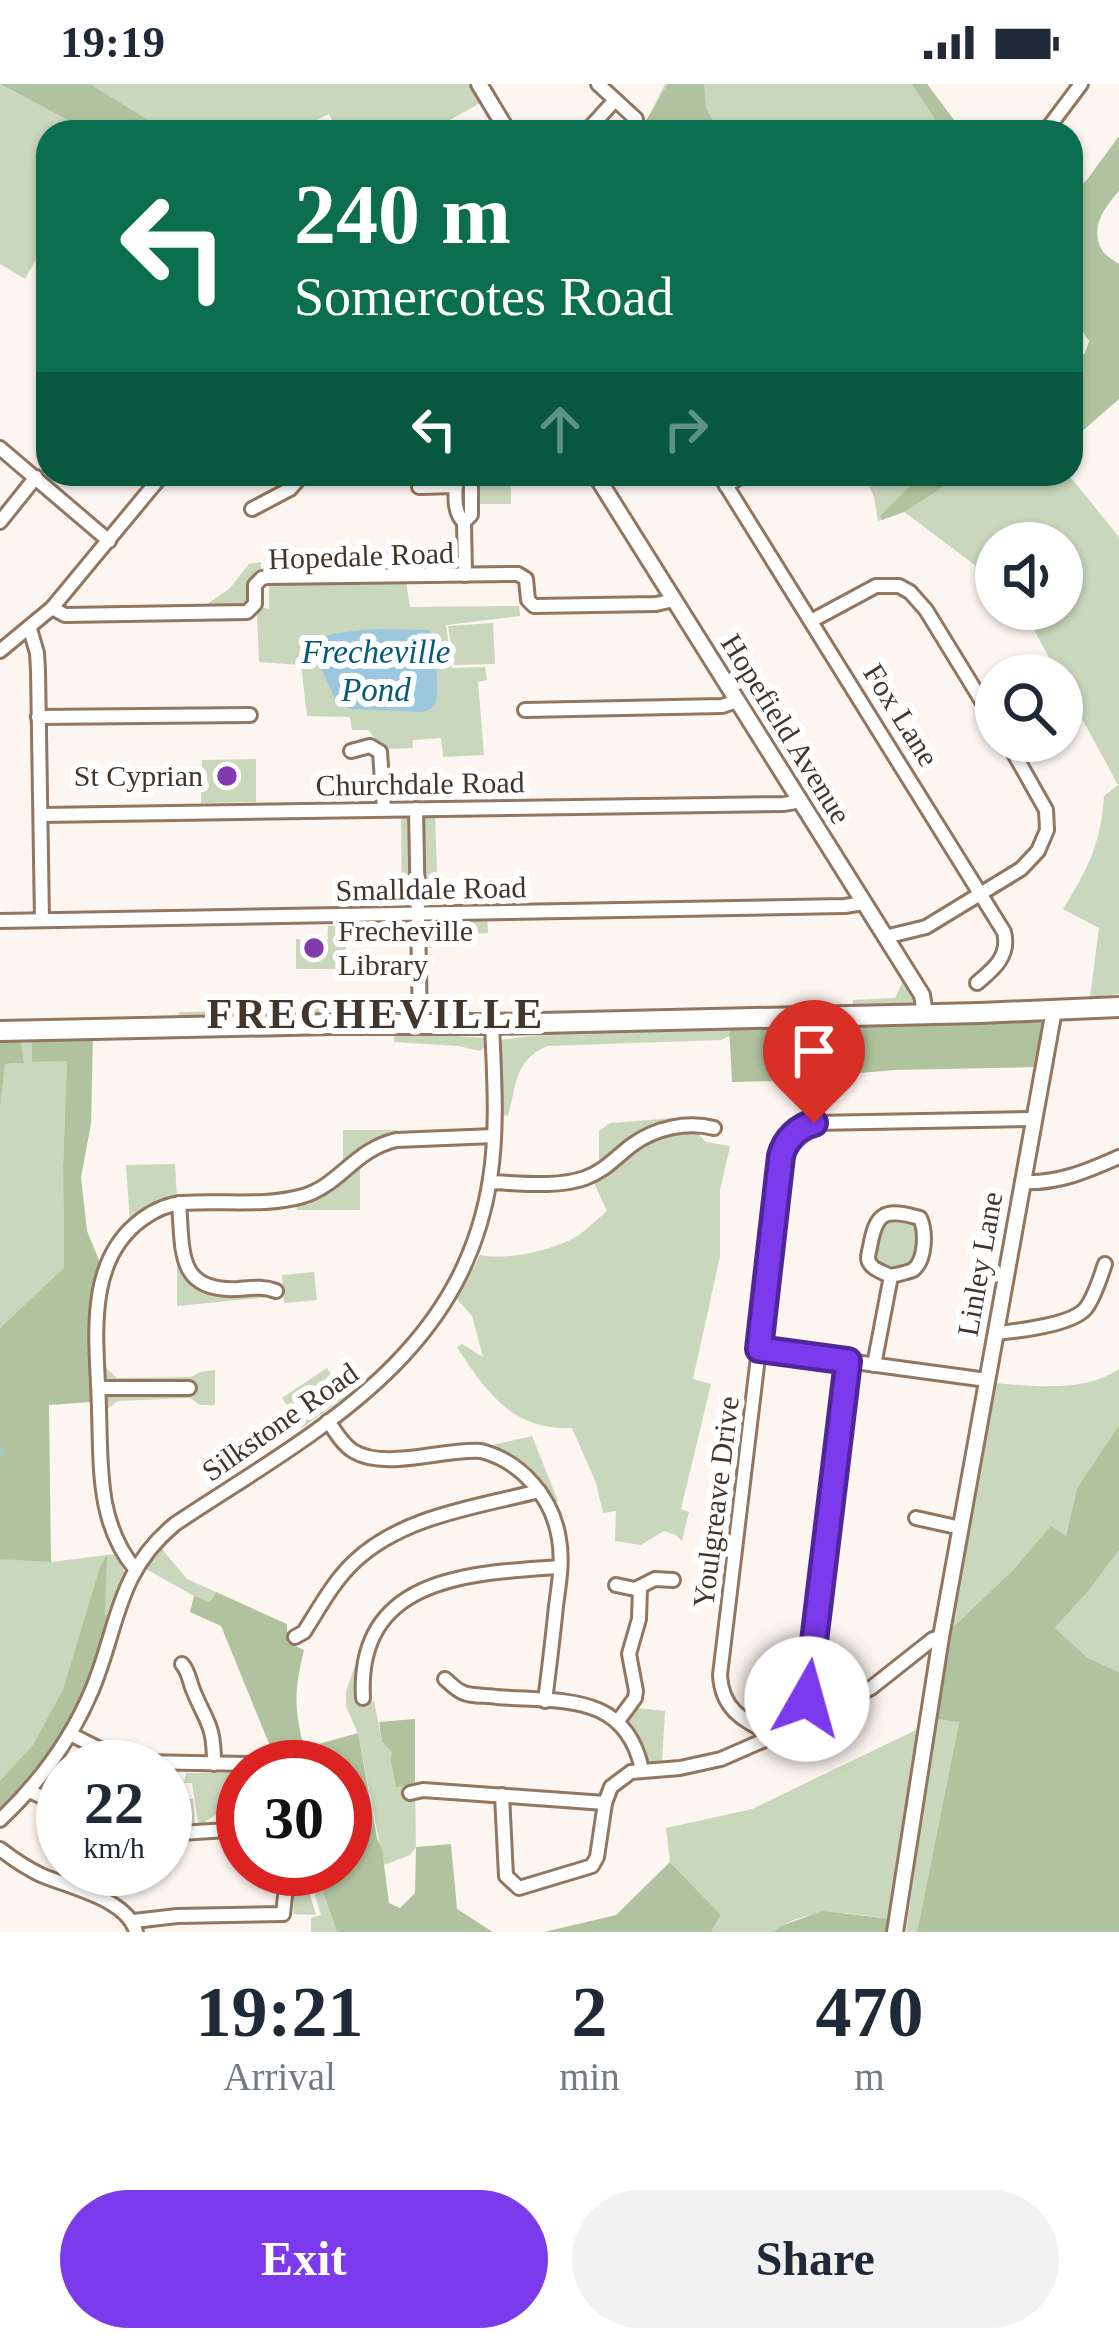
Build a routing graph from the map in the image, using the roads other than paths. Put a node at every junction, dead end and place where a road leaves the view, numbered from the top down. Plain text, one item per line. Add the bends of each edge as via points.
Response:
1 (479, 84) edge
2 (598, 84) edge
3 (1081, 84) edge
4 (615, 100) junction
5 (636, 119) dead end
6 (501, 120) edge
7 (597, 120) edge
8 (1054, 120) edge
9 (0, 448) edge
10 (36, 476) joint
11 (47, 486) edge
12 (154, 486) edge
13 (293, 486) edge
14 (423, 486) edge
15 (456, 486) edge
16 (471, 486) edge
17 (603, 486) edge
18 (726, 486) edge
19 (418, 487) dead end
20 (252, 509) dead end
21 (0, 522) edge
22 (464, 522) junction
23 (109, 541) junction
24 (465, 575) junction
25 (674, 600) junction
26 (52, 608) junction
27 (811, 621) junction
28 (30, 628) junction
29 (0, 652) edge
30 (975, 690) edge
31 (737, 701) junction
32 (525, 710) dead end
33 (250, 716) dead end
34 (38, 717) junction
35 (351, 752) dead end
36 (1019, 762) edge
37 (801, 801) junction
38 (416, 808) junction
39 (384, 809) junction
40 (40, 815) junction
41 (980, 894) junction
42 (863, 903) junction
43 (418, 913) junction
44 (42, 920) junction
45 (0, 921) edge
46 (885, 937) junction
47 (977, 983) dead end
48 (1119, 1006) edge
49 (1054, 1010) junction
50 (925, 1014) junction
51 (492, 1024) junction
52 (420, 1025) junction
53 (0, 1031) edge
54 (1034, 1119) junction
55 (714, 1128) dead end
56 (494, 1136) junction
57 (1119, 1157) edge
58 (490, 1182) junction
59 (1022, 1182) junction
60 (179, 1203) junction
61 (1106, 1264) dead end
62 (891, 1276) junction
63 (276, 1292) dead end
64 (995, 1334) junction
65 (759, 1349) junction
66 (848, 1361) junction
67 (874, 1365) junction
68 (987, 1381) junction
69 (99, 1388) junction
70 (189, 1388) dead end
71 (328, 1421) junction
72 (539, 1491) junction
73 (916, 1518) dead end
74 (961, 1528) junction
75 (560, 1568) junction
76 (134, 1569) junction
77 (674, 1580) dead end
78 (616, 1586) dead end
79 (640, 1588) junction
80 (295, 1636) dead end
81 (941, 1637) junction
82 (182, 1664) dead end
83 (446, 1678) dead end
84 (363, 1698) dead end
85 (544, 1701) junction
86 (618, 1721) junction
87 (806, 1722) junction
88 (70, 1734) junction
89 (774, 1736) junction
90 (214, 1764) joint
91 (642, 1770) junction
92 (28, 1791) junction
93 (410, 1793) dead end
94 (36, 1794) edge
95 (502, 1796) junction
96 (605, 1804) junction
97 (0, 1820) edge
98 (0, 1849) edge
99 (285, 1896) edge
100 (135, 1926) edge
101 (895, 1932) edge

1 - 6 street
2 - 4 street
3 - 8 street
4 - 5 street
4 - 7 street
9 - 10 street
10 - 21 street
11 - 23 street
12 - 23 street
13 - 20 street
14 - 19 street
15 - 22 street
16 - 22 street
17 - 25 street, Hopefield Avenue
18 - 27 street, Fox Lane
22 - 24 street
23 - 26 street
24 - 25 street, Hopedale Road via 523,575 534,606
24 - 26 street, Hopedale Road via 262,578 247,612 65,615
25 - 31 street, Hopefield Avenue
26 - 28 street
27 - 30 street via 876,586 899,586 926,610
27 - 41 street, Fox Lane
28 - 29 street
28 - 34 street
31 - 32 street
31 - 37 street, Hopefield Avenue
33 - 34 street
34 - 40 street
35 - 39 street via 380,752
36 - 41 street via 1042,799 1047,830 1031,861
37 - 38 street, Churchdale Road
37 - 42 street, Hopefield Avenue
38 - 39 street, Churchdale Road
38 - 43 street
39 - 40 street, Churchdale Road
40 - 44 street
41 - 46 street via 926,927
41 - 47 street, Fox Lane via 1006,942 1000,963
42 - 43 street, Smalldale Road
42 - 46 street, Hopefield Avenue
43 - 44 street, Smalldale Road
43 - 52 street
44 - 45 street, Smalldale Road
46 - 50 street, Hopefield Avenue via 922,995
48 - 49 main road
49 - 50 main road
49 - 54 street, Linley Lane
50 - 51 main road
51 - 52 main road
51 - 56 street, Silkstone Road
52 - 53 main road
54 - 59 street, Linley Lane
54 - 65 street, Youlgreave Drive via 824,1122 794,1134 781,1156
55 - 58 street via 657,1132 577,1180
56 - 58 street, Silkstone Road
56 - 60 street via 383,1144 295,1198
57 - 59 street via 1072,1176
58 - 71 street, Silkstone Road via 441,1310 382,1380
59 - 64 street, Linley Lane
60 - 63 street via 184,1260 194,1278 212,1288
60 - 69 street via 131,1228 106,1266
61 - 64 street via 1082,1312
62 - 62 street via 868,1260 874,1224 900,1214 920,1218 919,1264
62 - 67 street
64 - 68 street, Linley Lane
65 - 66 street
65 - 89 street, Youlgreave Drive via 720,1675 733,1712
66 - 67 street
66 - 87 street
67 - 68 street
68 - 74 street, Linley Lane
69 - 70 street
69 - 76 street via 104,1508
71 - 72 street via 348,1448 368,1457 481,1451 514,1466
71 - 76 street, Silkstone Road via 175,1524
72 - 75 street via 559,1537
72 - 80 street via 415,1525 372,1547
73 - 74 street
74 - 81 street, Linley Lane
75 - 84 street via 467,1577 417,1592 374,1638
75 - 85 street
76 - 88 street, Silkstone Road
77 - 79 street
78 - 79 street
79 - 86 street via 629,1654 635,1698
81 - 87 street
81 - 101 street, Linley Lane
82 - 90 street via 211,1723
83 - 85 street via 462,1693
85 - 86 street via 592,1706
86 - 91 street
87 - 89 street
88 - 90 street via 118,1758
88 - 92 street, Silkstone Road
89 - 91 street via 701,1765
91 - 96 street via 616,1781
92 - 94 street
92 - 97 street, Silkstone Road
93 - 95 street
95 - 96 street
95 - 96 street via 506,1876 519,1888 592,1866
98 - 100 street via 109,1902
99 - 100 street via 283,1914 162,1917

